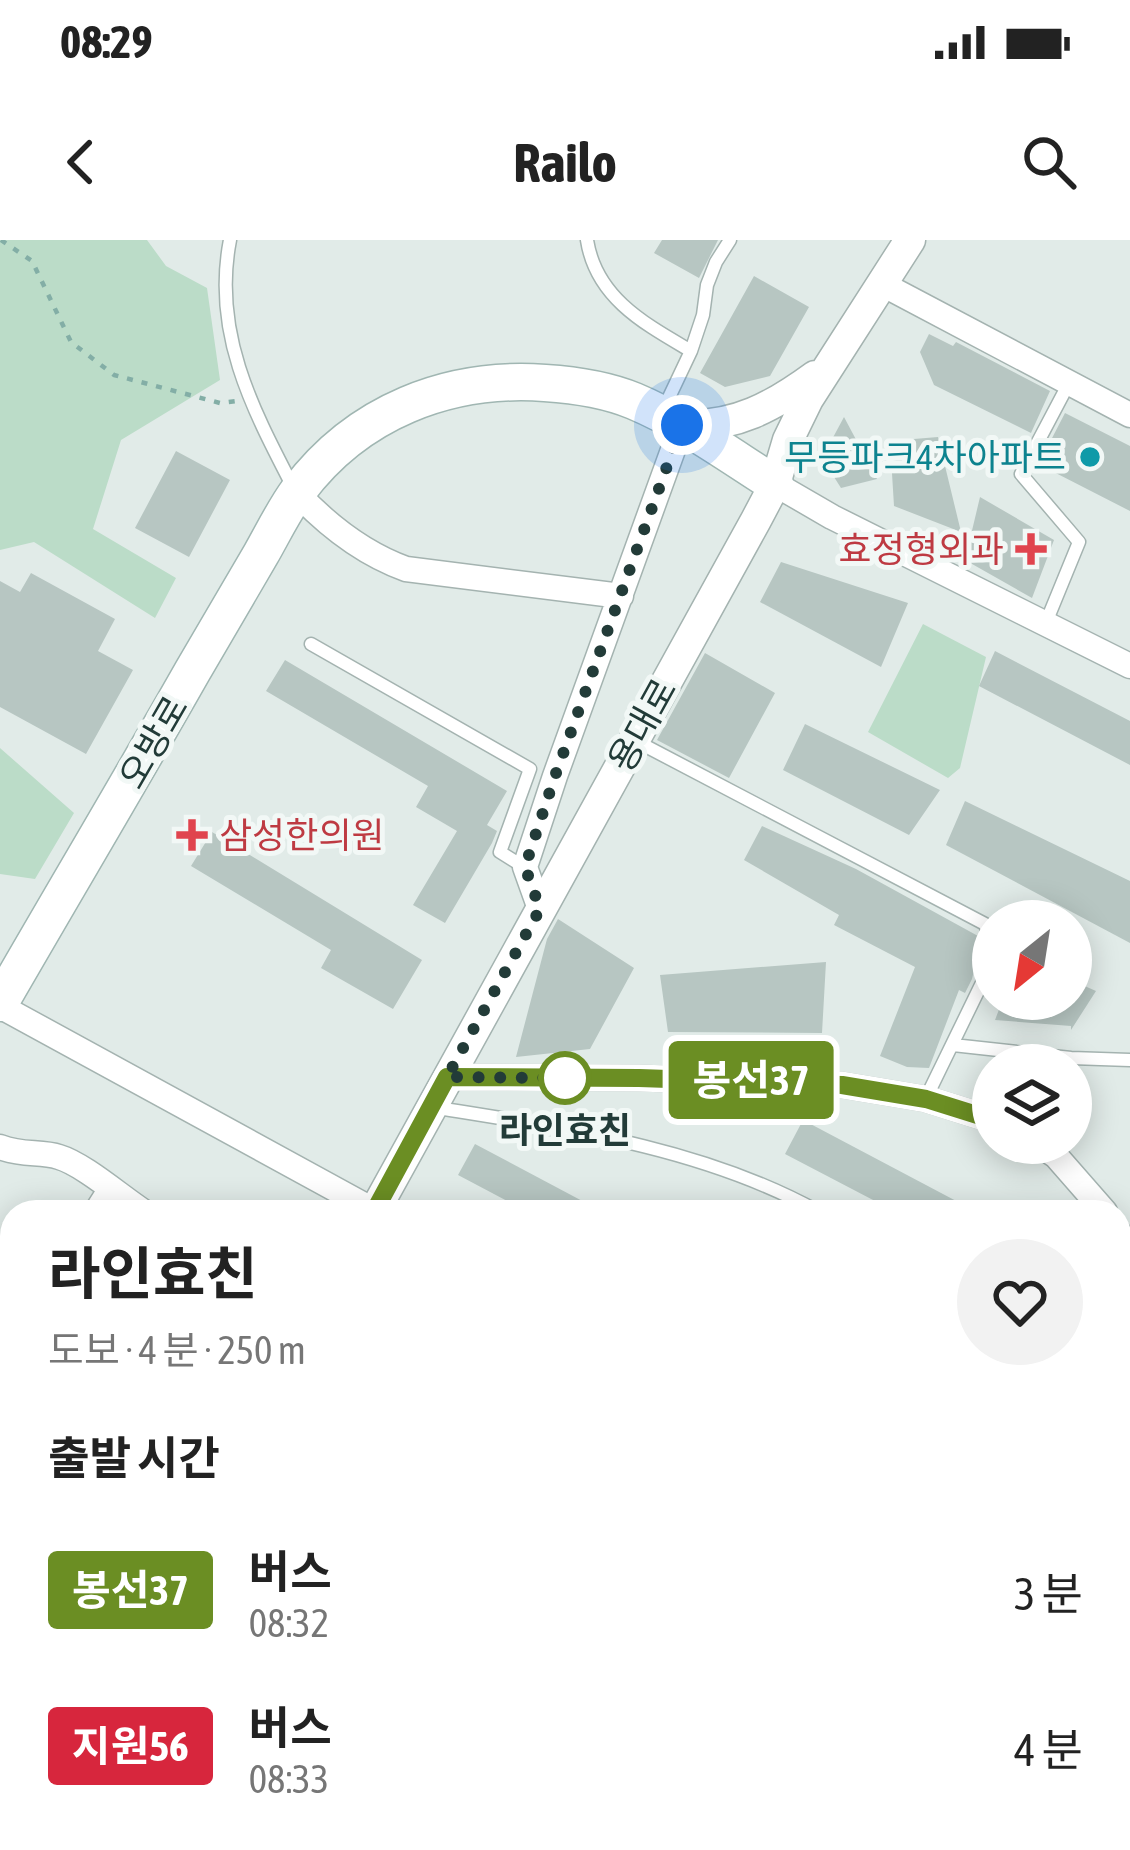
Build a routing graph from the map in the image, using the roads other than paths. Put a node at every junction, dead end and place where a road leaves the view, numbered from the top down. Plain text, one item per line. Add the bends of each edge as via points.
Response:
1 (230, 240) edge
2 (587, 240) edge
3 (730, 240) edge
4 (910, 240) edge
5 (884, 285) junction
6 (691, 351) junction
7 (830, 365) junction
8 (1069, 383) junction
9 (1130, 415) edge
10 (672, 420) junction
11 (775, 484) junction
12 (297, 493) junction
13 (621, 596) junction
14 (1044, 626) junction
15 (310, 644) dead end
16 (1130, 666) edge
17 (634, 740) junction
18 (525, 867) junction
19 (540, 909) junction
20 (2, 996) edge
21 (953, 1045) junction
22 (1130, 1060) edge
23 (447, 1077) junction
24 (926, 1099) junction
25 (431, 1107) junction
26 (972, 1113) edge
27 (0, 1147) edge
28 (1063, 1164) edge
29 (110, 1190) junction
30 (104, 1200) edge
31 (125, 1200) edge
32 (356, 1200) edge
33 (381, 1200) edge
34 (797, 1200) edge
35 (1094, 1200) edge

1 - 12 lane via 226,313 239,373
2 - 6 lane via 608,292
3 - 6 lane via 707,285
4 - 5 street, 용대로
5 - 7 street, 용대로
5 - 8 street
6 - 10 lane
7 - 10 street via 757,413 705,427
7 - 11 street, 용대로 via 788,440
8 - 9 street
8 - 14 lane via 1021,474 1079,542
10 - 11 main road, 오방로
10 - 12 main road, 오방로 via 581,386 462,386 368,424
10 - 13 street
11 - 14 street
11 - 17 street, 용대로
12 - 13 street via 339,532 406,568
12 - 20 main road, 오방로
13 - 18 street
14 - 16 street
15 - 18 lane via 530,769 500,853
17 - 19 street, 용대로
17 - 21 lane via 985,924 992,944 982,983
18 - 19 street
19 - 23 street, 용대로
20 - 32 street, 오방로
21 - 22 lane
21 - 24 lane
23 - 24 street via 746,1080
23 - 25 street, 용대로
24 - 26 street
25 - 33 street, 용대로
25 - 34 lane via 686,1158
27 - 29 street via 55,1155
28 - 35 street
29 - 30 street
29 - 31 street

